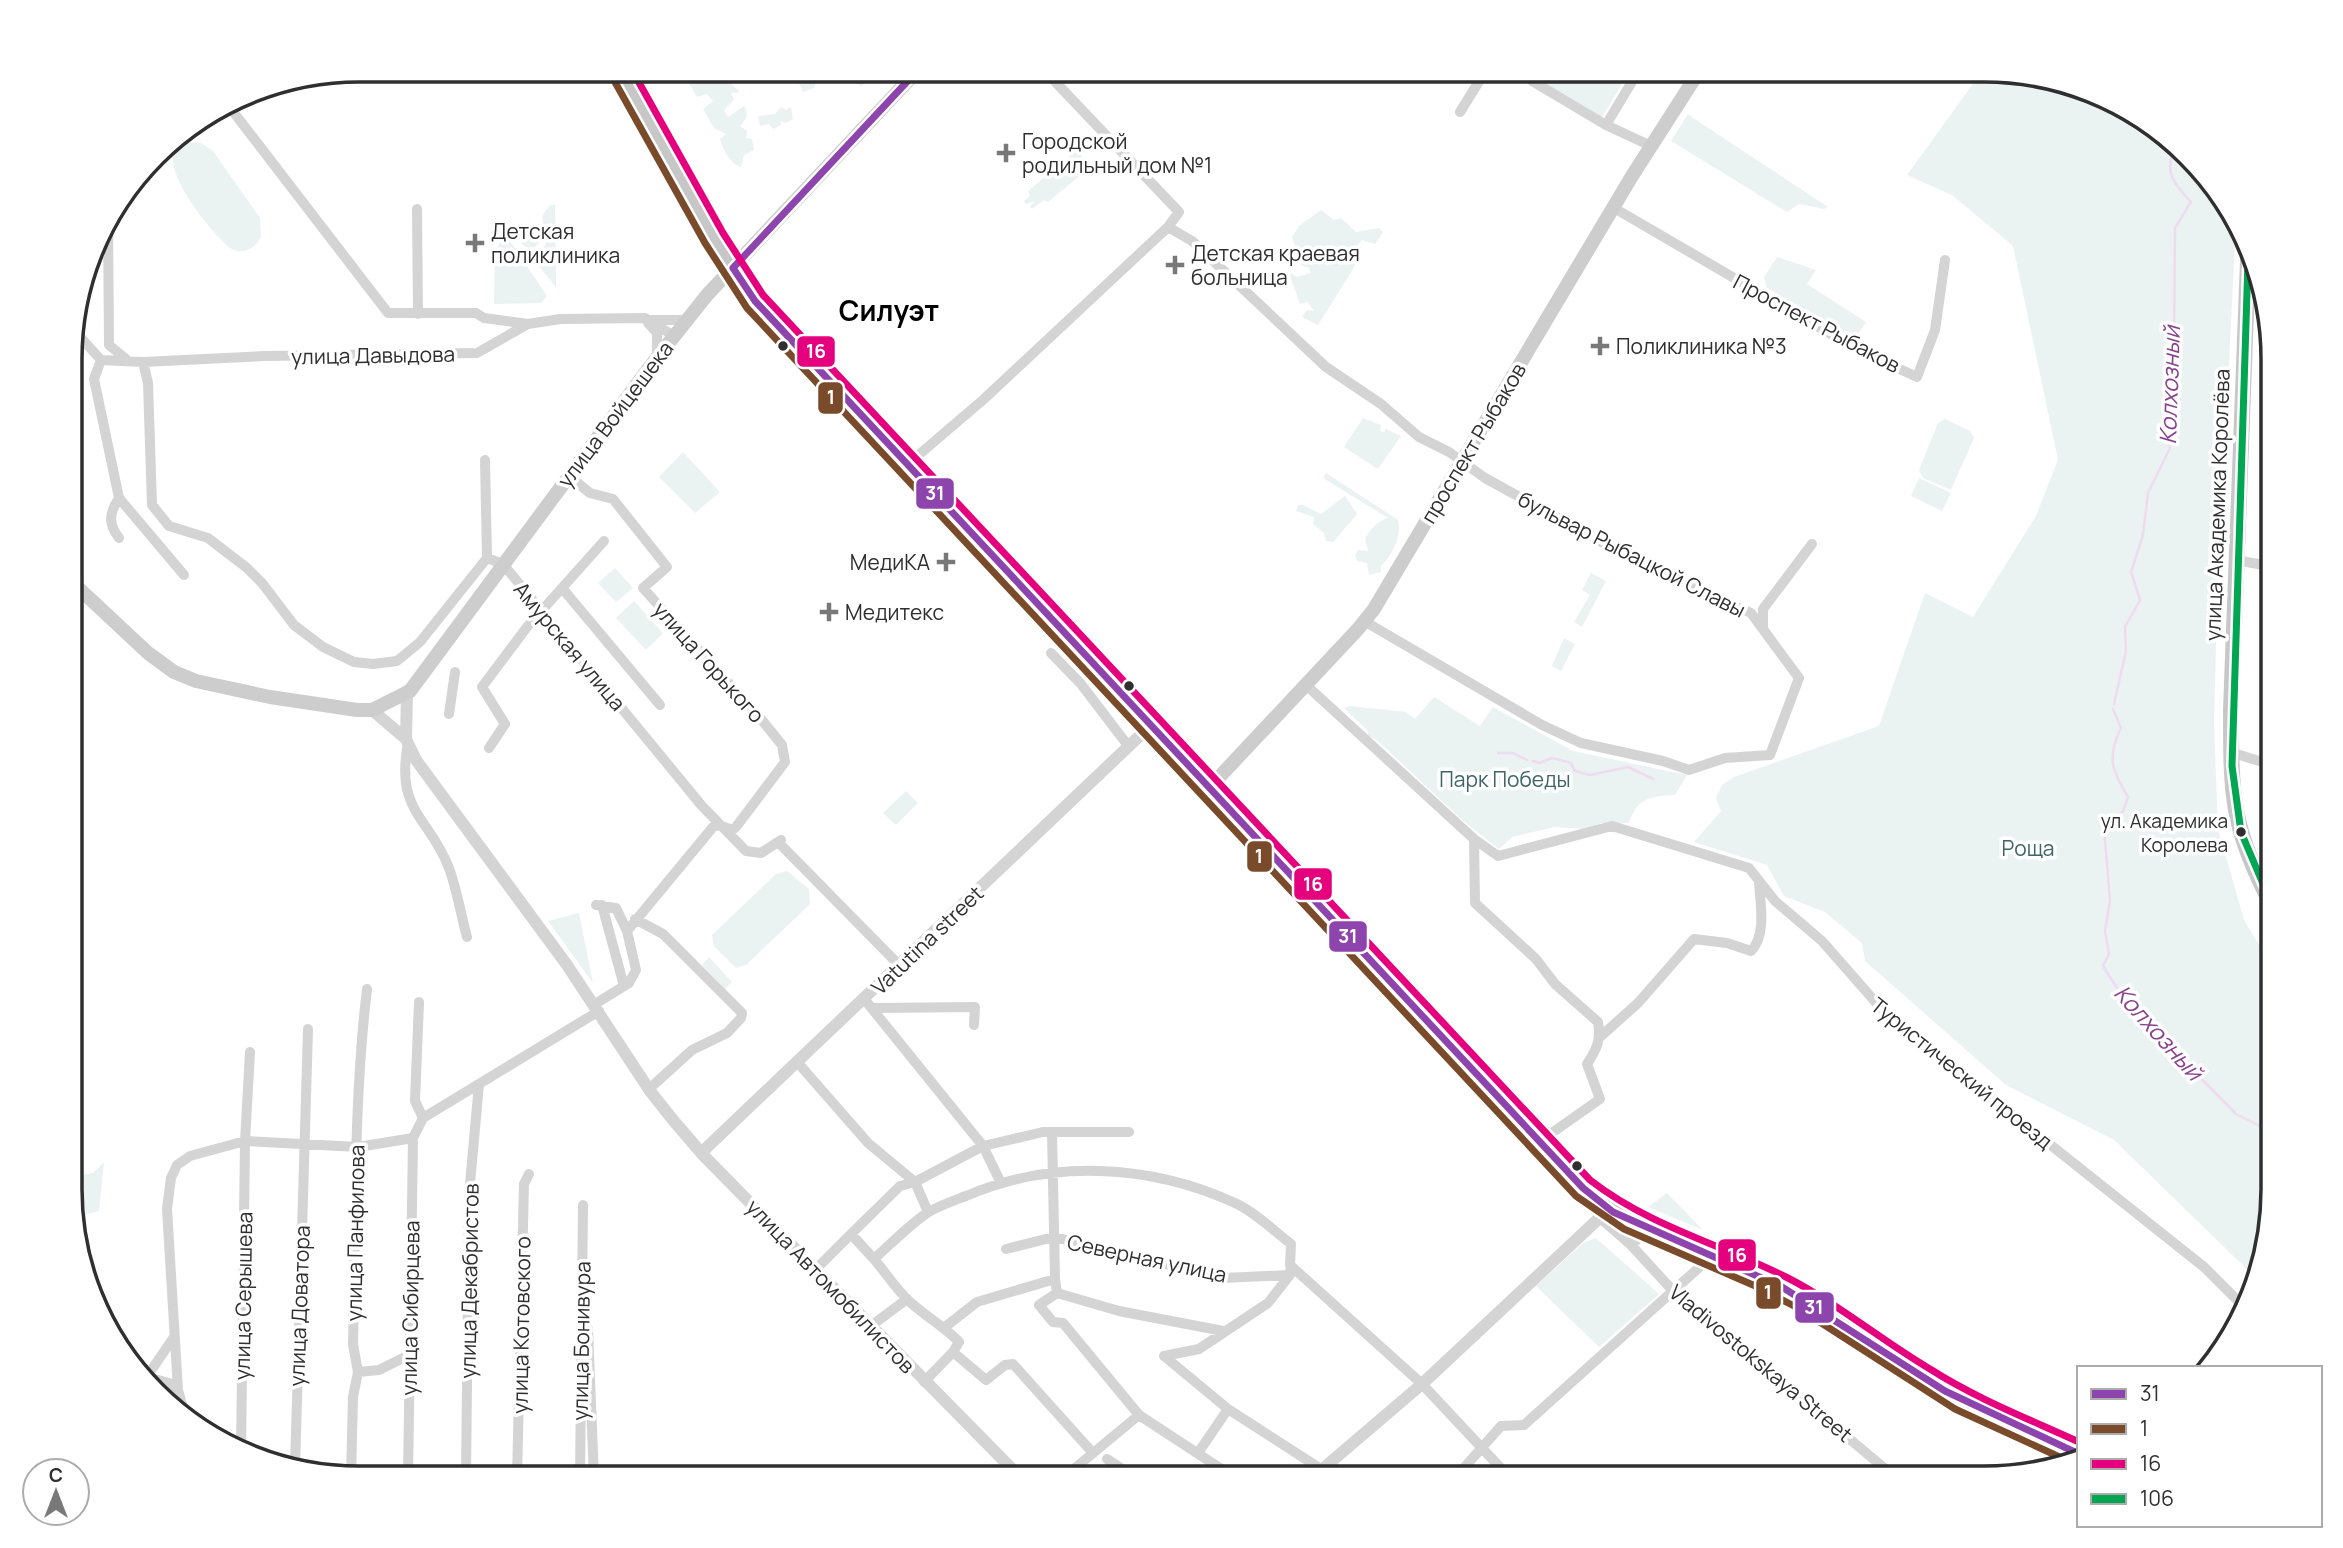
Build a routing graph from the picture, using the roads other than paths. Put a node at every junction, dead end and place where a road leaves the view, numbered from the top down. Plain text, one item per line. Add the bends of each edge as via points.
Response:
1 (627, 82) edge
2 (907, 82) edge
3 (1055, 82) edge
4 (1479, 82) edge
5 (1534, 82) edge
6 (1632, 82) edge
7 (1692, 82) edge
8 (234, 112) edge
9 (1460, 112) dead end
10 (1606, 125) junction
11 (1651, 146) junction
12 (1614, 208) junction
13 (417, 209) dead end
14 (1168, 227) junction
15 (108, 243) edge
16 (1945, 260) dead end
17 (733, 268) junction
18 (2247, 275) edge
19 (418, 314) junction
20 (639, 318) junction
21 (650, 320) junction
22 (687, 320) junction
23 (528, 324) junction
24 (674, 336) junction
25 (83, 340) edge
26 (657, 358) junction
27 (101, 360) junction
28 (128, 360) junction
29 (143, 362) junction
30 (485, 460) dead end
31 (1461, 462) junction
32 (908, 464) junction
33 (569, 476) junction
34 (119, 498) junction
35 (119, 538) dead end
36 (604, 541) dead end
37 (1812, 544) dead end
38 (487, 558) junction
39 (2236, 560) junction
40 (503, 564) junction
41 (2261, 565) edge
42 (184, 575) dead end
43 (562, 588) junction
44 (82, 592) edge
45 (541, 611) junction
46 (1364, 621) junction
47 (1763, 627) junction
48 (1051, 653) dead end
49 (455, 672) dead end
50 (1306, 685) junction
51 (407, 691) junction
52 (660, 705) dead end
53 (372, 710) junction
54 (449, 714) dead end
55 (1151, 725) junction
56 (407, 741) junction
57 (1129, 747) junction
58 (489, 748) dead end
59 (2231, 752) junction
60 (2261, 762) edge
61 (1209, 788) junction
62 (721, 825) junction
63 (1474, 839) junction
64 (1759, 881) junction
65 (2261, 883) edge
66 (635, 919) junction
67 (627, 931) junction
68 (467, 937) dead end
69 (900, 966) junction
70 (624, 986) junction
71 (367, 989) dead end
72 (419, 1002) dead end
73 (869, 1004) junction
74 (597, 1008) junction
75 (974, 1025) dead end
76 (308, 1029) dead end
77 (1600, 1037) junction
78 (250, 1052) dead end
79 (798, 1063) junction
80 (479, 1084) junction
81 (649, 1089) junction
82 (423, 1118) junction
83 (1052, 1132) junction
84 (1129, 1132) dead end
85 (413, 1138) junction
86 (245, 1141) junction
87 (1539, 1142) junction
88 (303, 1145) junction
89 (983, 1146) junction
90 (358, 1147) junction
91 (701, 1153) junction
92 (1053, 1171) junction
93 (529, 1174) dead end
94 (1000, 1181) junction
95 (915, 1182) junction
96 (583, 1205) dead end
97 (928, 1212) junction
98 (1604, 1214) junction
99 (1649, 1229) junction
100 (851, 1234) junction
101 (1055, 1237) junction
102 (1632, 1245) junction
103 (1006, 1249) dead end
104 (1713, 1255) junction
105 (874, 1259) junction
106 (815, 1270) junction
107 (1290, 1270) junction
108 (1055, 1279) junction
109 (1057, 1293) junction
110 (1675, 1293) junction
111 (907, 1299) junction
112 (2237, 1300) edge
113 (582, 1305) junction
114 (870, 1326) junction
115 (945, 1327) junction
116 (1223, 1331) junction
117 (174, 1337) junction
118 (953, 1352) junction
119 (409, 1355) junction
120 (152, 1372) edge
121 (358, 1372) junction
122 (159, 1380) edge
123 (924, 1382) junction
124 (1422, 1384) junction
125 (177, 1390) junction
126 (180, 1400) edge
127 (1228, 1409) junction
128 (1139, 1415) junction
129 (242, 1440) edge
130 (1482, 1447) junction
131 (2073, 1451) edge
132 (1092, 1452) junction
133 (1198, 1453) junction
134 (295, 1458) edge
135 (1107, 1459) dead end
136 (351, 1466) edge
137 (408, 1466) edge
138 (466, 1466) edge
139 (517, 1466) edge
140 (580, 1466) edge
141 (593, 1466) edge
142 (1009, 1466) edge
143 (1076, 1466) edge
144 (1118, 1466) edge
145 (1217, 1466) edge
146 (1306, 1466) edge
147 (1326, 1466) edge
148 (1465, 1466) edge
149 (1499, 1466) edge
150 (1881, 1466) edge

1 - 17 main road
2 - 17 main road, улица Войцешека
3 - 14 street via 1179,212
4 - 9 street
5 - 10 street
6 - 10 street
7 - 11 main road, проспект Рыбаков
8 - 19 street via 388,313
10 - 11 street
11 - 12 main road, проспект Рыбаков
12 - 16 street, Проспект Рыбаков via 1856,349 1917,377 1935,330
12 - 31 main road, проспект Рыбаков
13 - 19 street
14 - 31 street, бульвар Рыбацкой Славы via 1192,241 1337,376
14 - 32 street
15 - 28 street via 109,345
17 - 22 main road, улица Войцешека
17 - 32 main road via 755,301
18 - 39 main road, улица Академика Королёва
19 - 23 street via 476,313
20 - 21 street, улица Давыдова
20 - 23 street, улица Давыдова
20 - 26 street via 657,333
21 - 22 street
21 - 24 street, улица Давыдова
22 - 24 main road, улица Войцешека
23 - 29 street, улица Давыдова via 477,353
24 - 26 main road, улица Войцешека
25 - 27 street
26 - 33 main road, улица Войцешека
27 - 28 street, улица Давыдова
27 - 34 street via 93,379
28 - 29 street, улица Давыдова
29 - 38 street via 148,383 152,505 169,526 199,534 262,583 294,625 323,647 354,662 397,661 420,642
30 - 38 street
31 - 46 main road, проспект Рыбаков
31 - 47 street, бульвар Рыбацкой Славы via 1651,568 1751,613
32 - 55 main road
33 - 40 main road, улица Войцешека
33 - 62 street, улица Горького via 590,493 613,499 654,550 667,567 643,588 782,745 785,762 736,827 732,830
34 - 35 street via 111,509 110,527
34 - 42 street
36 - 43 street
37 - 47 street via 1763,609
38 - 40 street
39 - 41 street
39 - 59 main road, улица Академика Королёва
40 - 45 street, Амурская улица
40 - 51 main road, улица Войцешека
43 - 45 street
43 - 52 street
44 - 53 main road via 136,644 183,676 270,697
45 - 58 street via 482,687 505,724
45 - 62 street, Амурская улица
46 - 47 street, бульвар Рыбацкой Славы via 1581,743 1689,770 1725,758 1770,755 1799,678
46 - 50 main road, проспект Рыбаков
48 - 57 street
49 - 54 street
50 - 61 main road, проспект Рыбаков
50 - 63 street
51 - 53 main road
51 - 56 street, улица Автомобилистов
53 - 56 street, улица Автомобилистов
55 - 57 street, Vatutina street
55 - 61 main road
56 - 68 street via 405,786 411,806 449,868
56 - 74 street, улица Автомобилистов via 423,772 483,847
57 - 69 street, Vatutina street
59 - 60 street
59 - 65 main road, улица Академика Королёва via 2238,827
61 - 87 main road
62 - 66 street, улица Горького via 709,831
62 - 69 street via 751,854 779,841
63 - 64 street, Туристический проезд via 1498,856 1612,826 1749,868
63 - 77 street via 1475,903 1598,1021
64 - 77 street via 1760,930 1751,951 1694,939 1638,1003
64 - 112 street, Туристический проезд via 1774,901 1822,941 1886,1014 2204,1267
66 - 67 street, улица Горького
66 - 81 street via 663,934 742,1013 727,1032 692,1050
67 - 70 street via 636,972
67 - 70 street via 615,908 599,905
69 - 73 street, Vatutina street
70 - 74 street
71 - 90 street, улица Панфилова via 359,1051
72 - 82 street via 415,1101
73 - 75 street via 975,1007
73 - 79 street, Vatutina street
73 - 89 street
74 - 80 street
74 - 81 street, улица Автомобилистов
76 - 88 street, улица Доватора
77 - 87 street via 1587,1064 1600,1099
78 - 86 street, улица Серышева
79 - 91 street, Vatutina street
79 - 95 street via 868,1143
80 - 82 street
80 - 138 street, улица Декабристов via 469,1195
81 - 91 street, улица Автомобилистов
82 - 85 street
83 - 84 street
83 - 89 street
83 - 92 street
85 - 90 street
85 - 119 street, улица Сибирцева
86 - 88 street
86 - 117 street via 190,1156 177,1165 171,1178 167,1209
86 - 129 street, улица Серышева
87 - 98 main road
88 - 90 street
88 - 134 street, улица Доватора
89 - 94 street
89 - 95 street
90 - 121 street, улица Панфилова via 353,1344
91 - 106 street, улица Автомобилистов
92 - 94 street
92 - 101 street
92 - 107 street via 1130,1172 1237,1204 1291,1244
93 - 139 street, улица Котовского via 523,1205
94 - 97 street
95 - 97 street
95 - 100 street via 900,1186
96 - 113 street, улица Бонивура
97 - 105 street
98 - 99 main road
98 - 102 street, Vladivostokskaya Street
98 - 124 street
99 - 102 street
99 - 104 main road
100 - 105 street
100 - 106 street
101 - 103 street, Северная улица
101 - 107 street, Северная улица via 1223,1278
101 - 108 street
102 - 110 street, Vladivostokskaya Street
104 - 110 street
104 - 131 main road via 1801,1298 1963,1401
105 - 111 street
106 - 114 street, улица Автомобилистов
107 - 116 street via 1268,1303
107 - 124 street
108 - 109 street
108 - 115 street via 977,1302
109 - 116 street via 1119,1311
109 - 128 street via 1039,1305 1053,1322 1063,1323
110 - 130 street via 1524,1425 1501,1426
110 - 150 street, Vladivostokskaya Street
111 - 114 street
111 - 115 street
113 - 140 street, улица Бонивура
113 - 141 street via 587,1317
114 - 123 street, улица Автомобилистов
115 - 118 street via 959,1342
116 - 127 street via 1199,1349 1164,1356
117 - 120 street
117 - 125 street
118 - 123 street
118 - 132 street via 986,1380 1013,1364
119 - 121 street via 379,1370
119 - 137 street, улица Сибирцева
121 - 136 street, улица Панфилова
122 - 125 street
123 - 142 street, улица Автомобилистов
124 - 130 street
124 - 147 street
125 - 126 street
127 - 133 street
127 - 146 street
128 - 132 street
128 - 133 street
130 - 148 street
130 - 149 street
132 - 143 street
133 - 145 street
135 - 144 street

